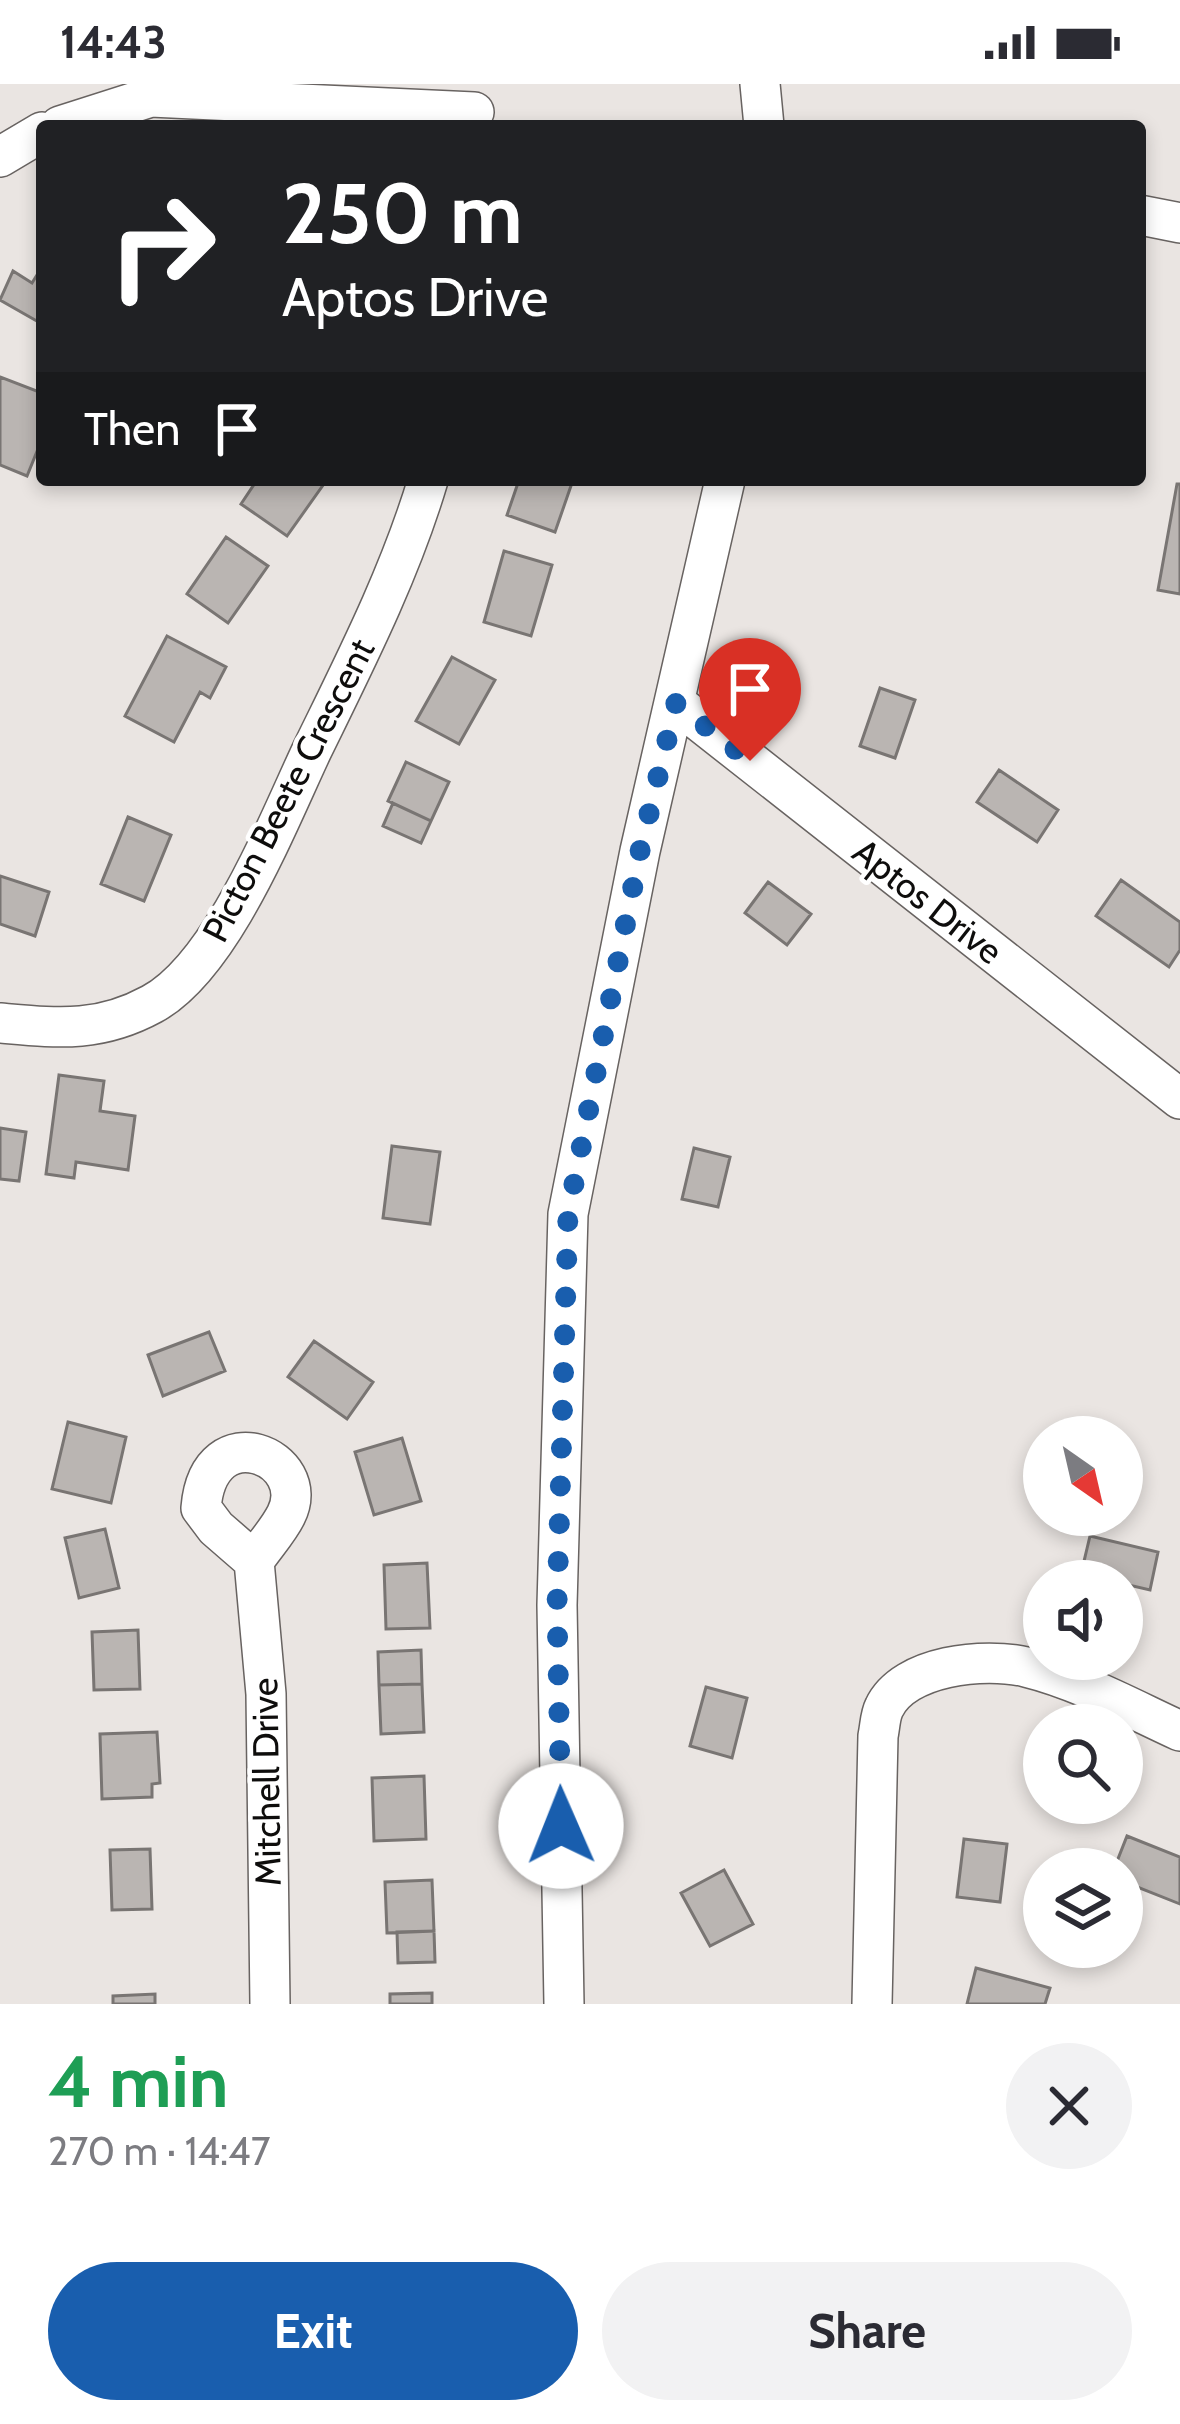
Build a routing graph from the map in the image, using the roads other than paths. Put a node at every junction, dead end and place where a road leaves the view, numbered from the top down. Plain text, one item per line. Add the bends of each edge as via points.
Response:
1 (760, 84) edge
2 (473, 107) edge
3 (79, 120) edge
4 (763, 120) edge
5 (36, 136) edge
6 (0, 157) edge
7 (1146, 215) edge
8 (1180, 223) edge
9 (426, 486) edge
10 (724, 486) edge
11 (676, 703) junction
12 (0, 1023) edge
13 (1180, 1099) edge
14 (254, 1561) dead end
15 (1180, 1731) edge
16 (270, 2004) edge
17 (565, 2004) edge
18 (872, 2004) edge

1 - 4 street
2 - 3 street via 151,97
5 - 6 street
7 - 8 street
9 - 12 street, Picton Beete Crescent via 377,616 248,884 197,964 156,1002 103,1026
10 - 11 street
11 - 13 street, Aptos Drive
11 - 17 street via 568,1214 557,1605
14 - 16 street, Mitchell Drive via 266,1694
15 - 18 street via 1022,1666 954,1664 906,1682 884,1707 878,1736

